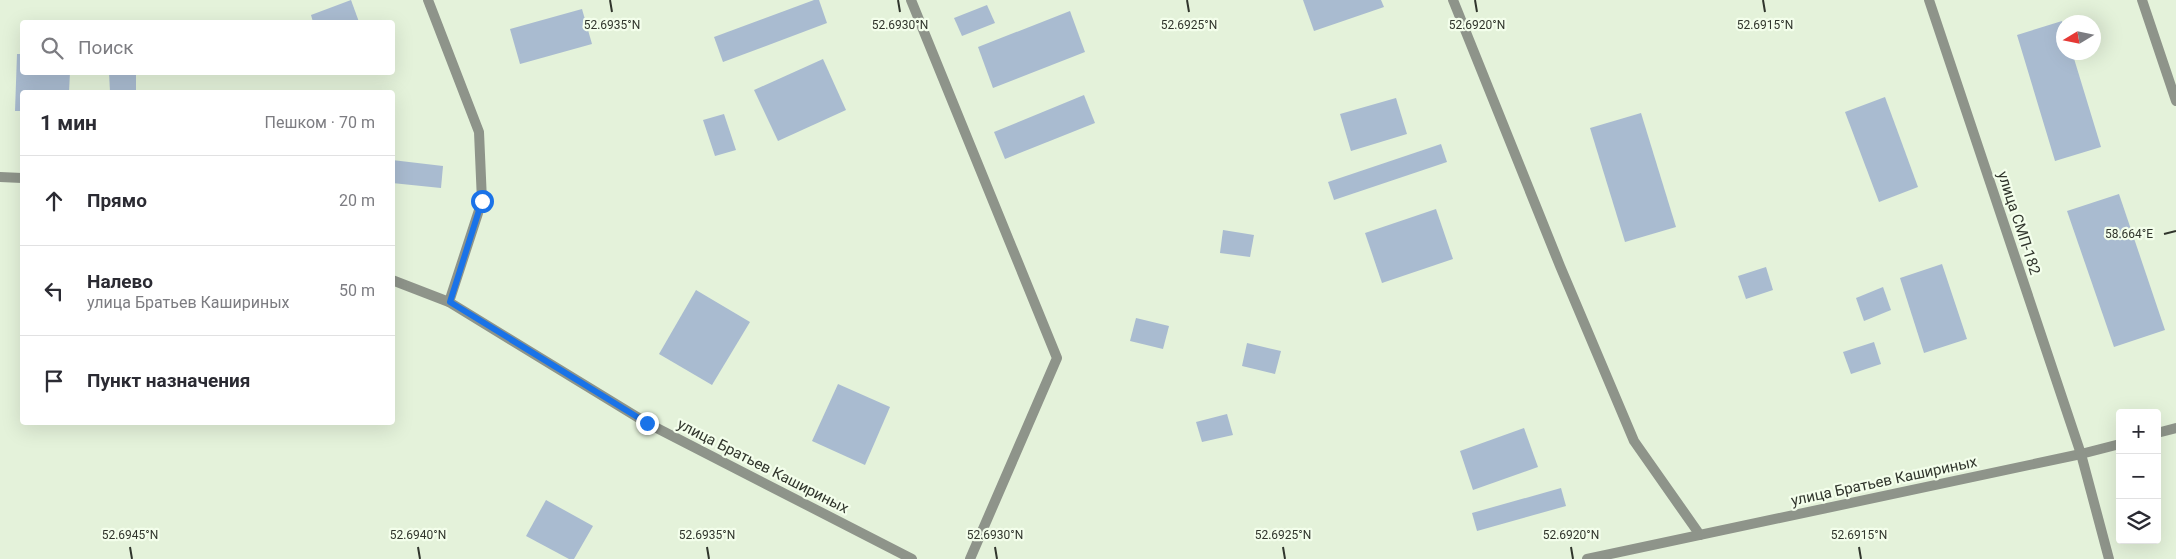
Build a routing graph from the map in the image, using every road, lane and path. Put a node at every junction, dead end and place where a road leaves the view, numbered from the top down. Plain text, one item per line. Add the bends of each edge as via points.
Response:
1 (428, 0) edge
2 (911, 0) edge
3 (1452, 0) edge
4 (1929, 0) edge
5 (2142, 0) edge
6 (2176, 101) edge
7 (0, 177) edge
8 (20, 178) edge
9 (395, 281) edge
10 (450, 302) junction
11 (2176, 428) edge
12 (2161, 432) edge
13 (2116, 445) edge
14 (2080, 454) junction
15 (1700, 535) junction
16 (912, 559) edge
17 (970, 559) edge
18 (1587, 559) edge
19 (2109, 559) edge

1 - 10 street via 479,132 482,201
2 - 17 street via 1057,358
3 - 15 street via 1634,441
4 - 14 street, улица СМП-182
5 - 6 street
7 - 8 street
9 - 10 street, улица Братьев Кашириных
10 - 16 street, улица Братьев Кашириных via 647,423
11 - 12 street
13 - 14 street, улица Братьев Кашириных
14 - 15 street, улица Братьев Кашириных
14 - 19 street
15 - 18 street, улица Братьев Кашириных

